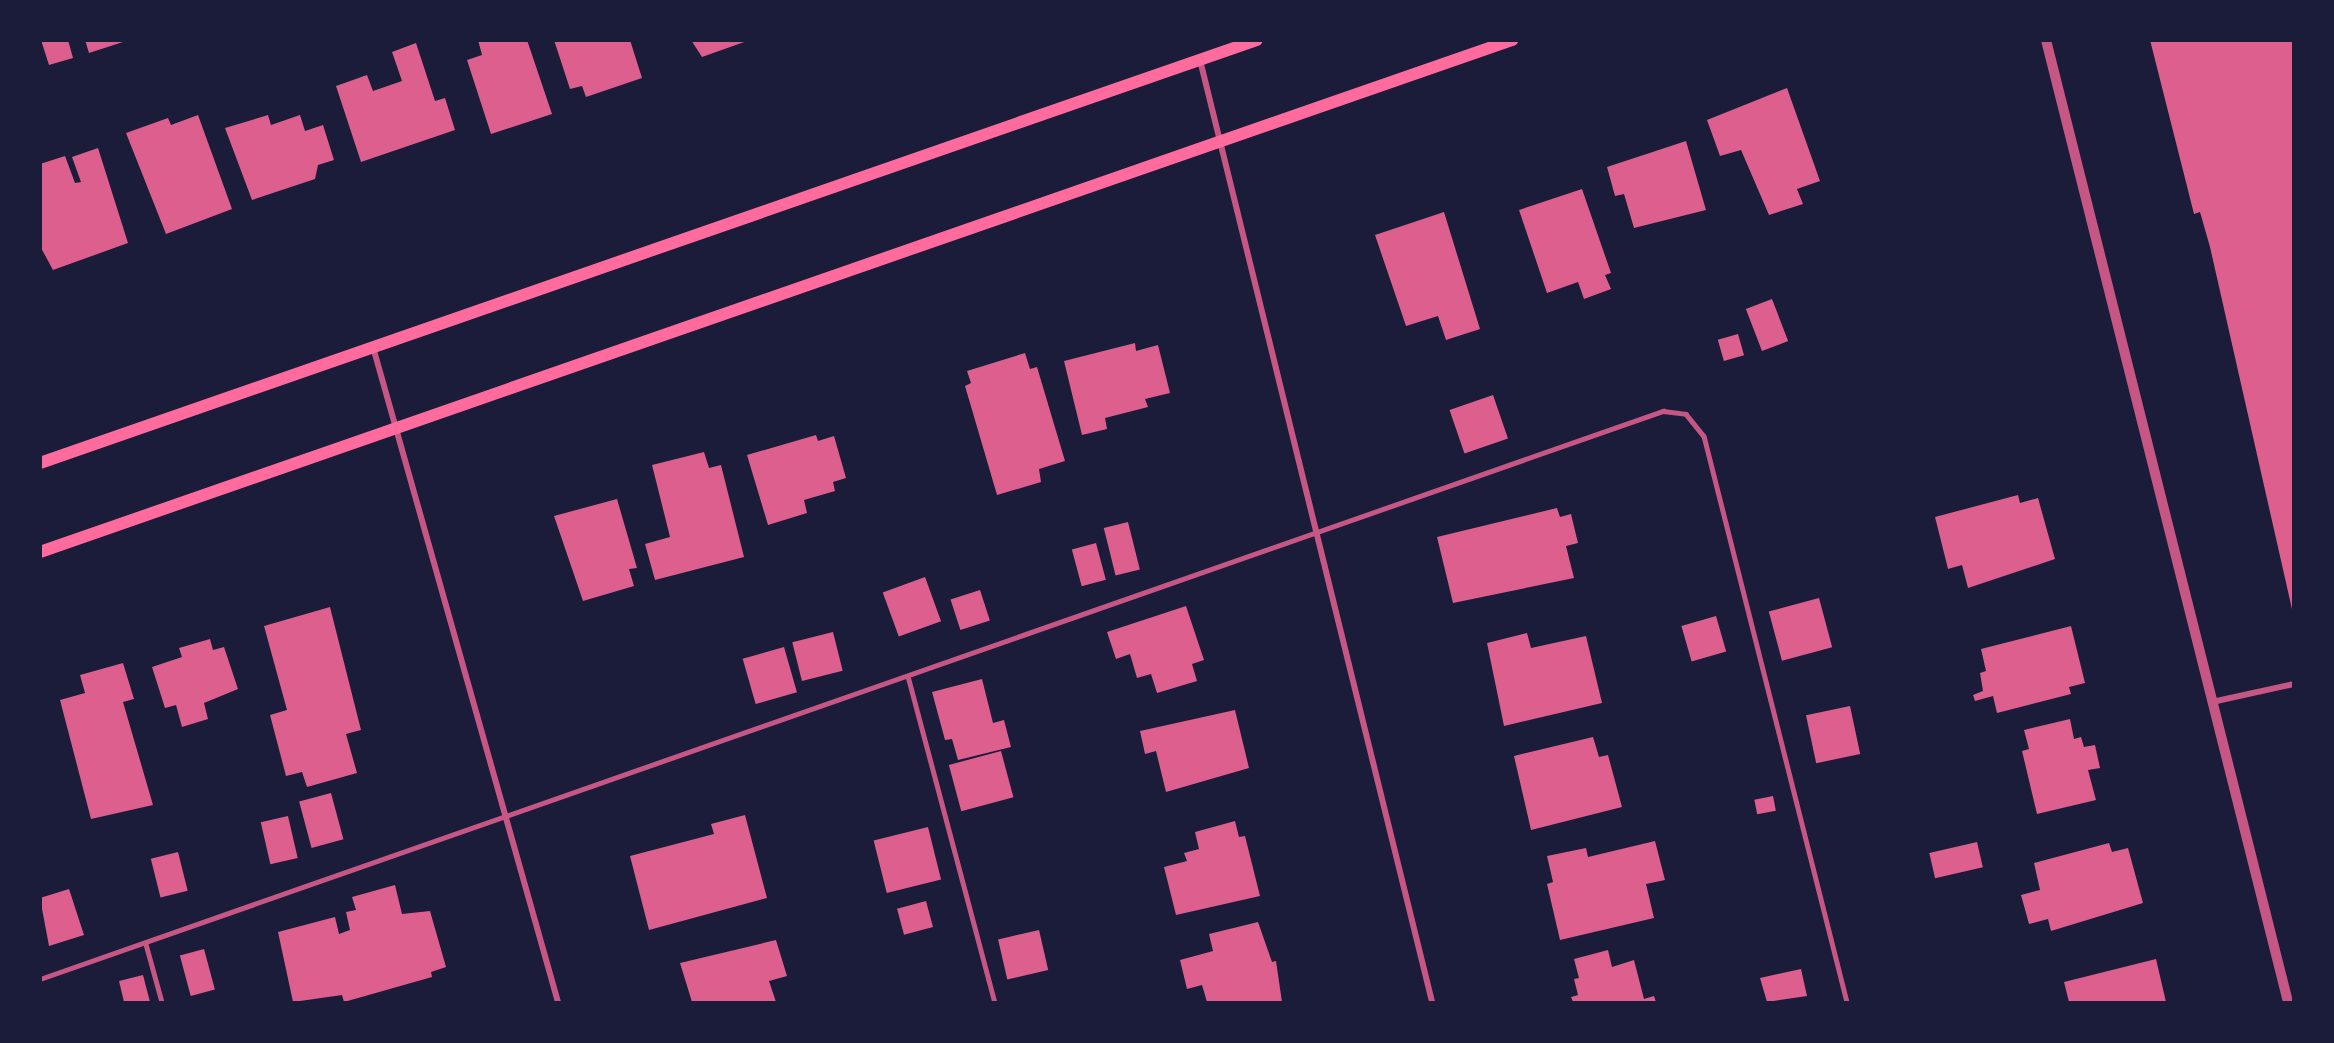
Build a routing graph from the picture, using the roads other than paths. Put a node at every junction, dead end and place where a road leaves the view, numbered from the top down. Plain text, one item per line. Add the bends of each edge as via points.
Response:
1 (1257, 40) edge
2 (1512, 40) edge
3 (2046, 40) edge
4 (1200, 60) junction
5 (1220, 141) junction
6 (373, 347) junction
7 (398, 428) junction
8 (40, 463) edge
9 (1315, 533) junction
10 (40, 552) edge
11 (908, 676) junction
12 (2294, 684) edge
13 (2212, 702) junction
14 (507, 816) junction
15 (146, 944) junction
16 (40, 979) edge
17 (162, 1002) edge
18 (558, 1002) edge
19 (995, 1002) edge
20 (1432, 1002) edge
21 (1847, 1002) edge
22 (2288, 1002) edge

1 - 4 main road
2 - 5 main road
3 - 13 street
4 - 5 street
4 - 6 main road
5 - 7 main road
5 - 9 street
6 - 7 street
6 - 8 main road
7 - 10 main road
7 - 14 street
9 - 11 lane
9 - 20 street
9 - 21 lane via 1663,411 1697,423
11 - 14 lane
11 - 19 lane
12 - 13 street
13 - 22 street
14 - 15 lane
14 - 18 street
15 - 16 lane
15 - 17 lane

